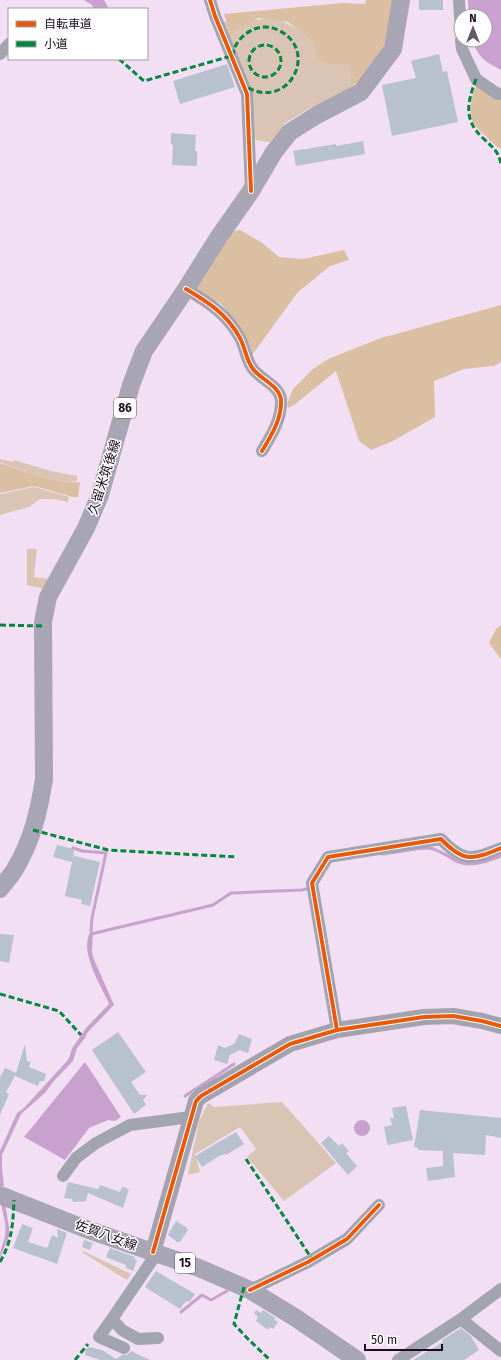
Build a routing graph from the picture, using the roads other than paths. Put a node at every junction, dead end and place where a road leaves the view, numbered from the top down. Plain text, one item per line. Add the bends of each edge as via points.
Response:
1 (210, 0) edge
2 (401, 0) edge
3 (8, 45) edge
4 (462, 48) edge
5 (0, 54) edge
6 (501, 94) edge
7 (251, 191) junction
8 (186, 289) junction
9 (262, 451) dead end
10 (501, 848) edge
11 (0, 889) edge
12 (501, 1026) edge
13 (337, 1030) junction
14 (192, 1117) junction
15 (63, 1176) dead end
16 (0, 1195) edge
17 (379, 1205) dead end
18 (155, 1252) junction
19 (501, 1289) edge
20 (250, 1290) junction
21 (112, 1319) junction
22 (461, 1319) junction
23 (158, 1338) dead end
24 (124, 1348) dead end
25 (501, 1351) edge
26 (357, 1360) edge
27 (398, 1360) edge

1 - 7 street via 214,16 247,94
2 - 7 main road, 久留米筑後線 / 86 via 393,49 361,92 290,132 274,152
3 - 5 street
4 - 6 street via 476,80
7 - 8 main road, 久留米筑後線 / 86
8 - 9 street via 208,302 230,322 253,369 281,398 280,414
8 - 11 main road, 久留米筑後線 / 86 via 144,350 131,385 100,495 86,528 48,597 43,622 44,779 41,802 29,844 15,870
10 - 13 street via 481,856 463,857 450,849 441,839 328,857 312,883
12 - 13 street via 453,1016 424,1017
13 - 14 street via 290,1044 201,1096 196,1101
14 - 15 street via 130,1125 96,1143 76,1158
14 - 18 street
16 - 18 main road, 佐賀八女線 / 15 via 86,1229
17 - 20 street via 347,1239 308,1262
18 - 20 main road, 佐賀八女線 / 15
18 - 21 street
19 - 22 street
20 - 26 main road, 佐賀八女線 / 15
21 - 23 street via 122,1330 138,1339
21 - 24 street via 99,1336
22 - 25 street
22 - 27 street

